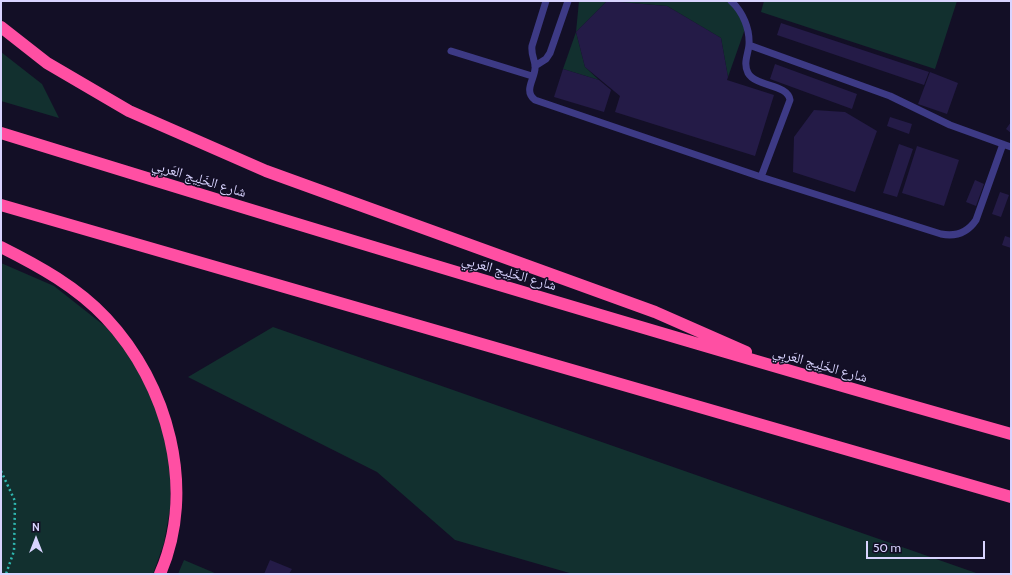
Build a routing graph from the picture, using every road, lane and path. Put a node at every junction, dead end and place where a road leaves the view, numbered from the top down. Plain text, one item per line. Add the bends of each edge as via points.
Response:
1 (546, 1) edge
2 (568, 1) edge
3 (735, 3) edge
4 (1, 27) edge
5 (749, 45) junction
6 (451, 51) dead end
7 (535, 66) junction
8 (532, 76) junction
9 (1, 133) edge
10 (1003, 144) junction
11 (1011, 147) edge
12 (761, 177) junction
13 (1, 205) edge
14 (1, 248) edge
15 (789, 372) junction
16 (1011, 434) edge
17 (1, 471) edge
18 (1011, 497) edge
19 (6, 574) edge
20 (160, 574) edge

1 - 7 lane via 532,46 531,53
2 - 7 lane via 550,53
3 - 5 lane via 746,25
4 - 15 highway via 48,63 129,111 251,165 655,312
5 - 10 lane via 890,96 950,125
5 - 12 lane via 746,67 751,77 785,91 790,100
6 - 8 lane
7 - 8 lane
8 - 12 lane via 529,90 535,100
9 - 15 highway, شارع الخَلِيج العَربِي via 402,257
10 - 11 lane
10 - 12 lane via 976,220 967,230 954,235 941,234
13 - 18 highway
14 - 20 highway via 66,283 106,318 135,354 166,418 174,460 177,504 175,528 169,554
15 - 16 highway, شارع الخَلِيج العَربِي
17 - 19 path via 15,501 14,551

